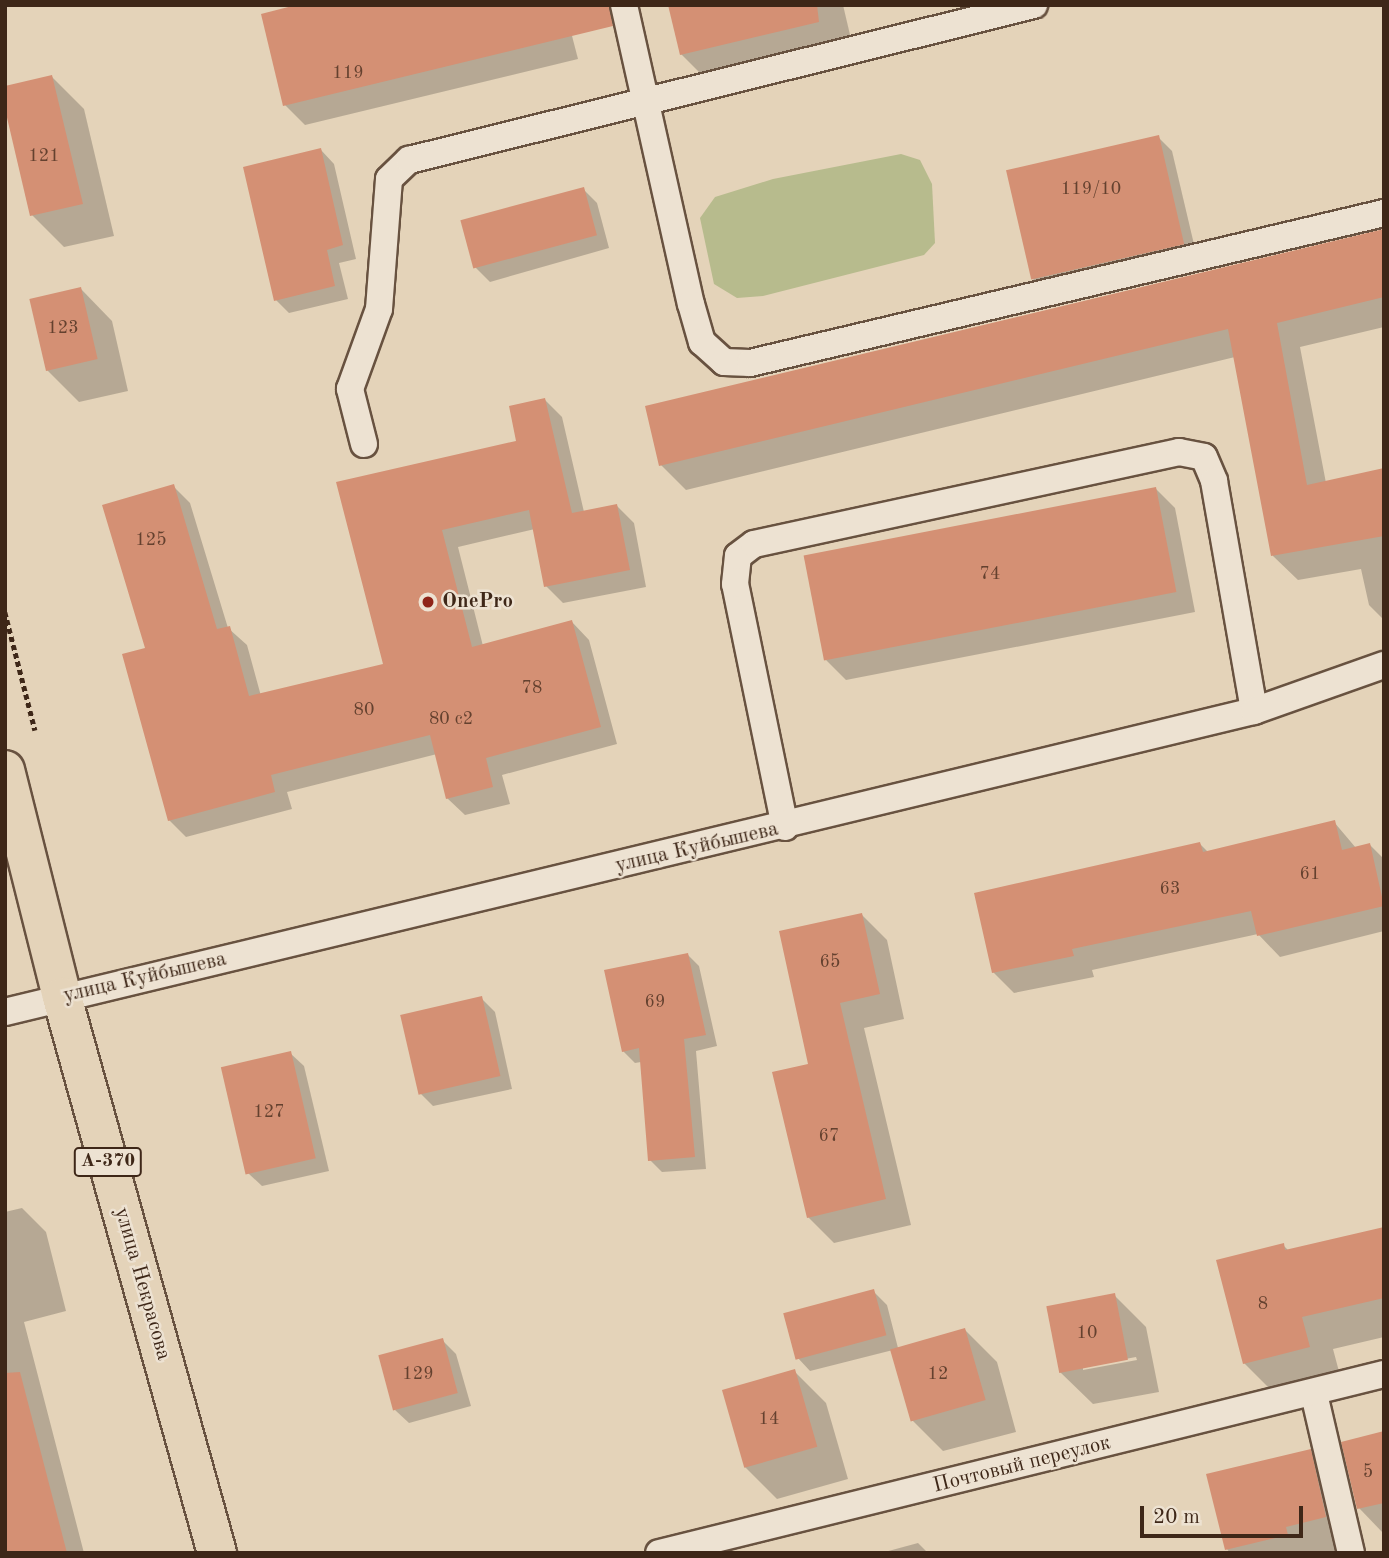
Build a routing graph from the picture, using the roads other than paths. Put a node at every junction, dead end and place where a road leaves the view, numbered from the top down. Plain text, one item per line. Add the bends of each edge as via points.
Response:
1 (624, 5) edge
2 (1034, 5) edge
3 (646, 101) junction
4 (1384, 213) edge
5 (364, 444) dead end
6 (1384, 665) edge
7 (1254, 711) junction
8 (5, 770) edge
9 (785, 827) junction
10 (62, 997) junction
11 (5, 1012) edge
12 (1384, 1374) edge
13 (1314, 1394) junction
14 (217, 1553) edge
15 (659, 1553) edge
16 (1351, 1553) edge

1 - 3 lane
2 - 3 lane
3 - 4 lane via 702,342 724,362 750,363
3 - 5 lane via 409,160 389,179 379,309 350,389
6 - 7 lane, улица Куйбышева
7 - 9 lane, улица Куйбышева
7 - 9 lane via 1214,481 1204,457 1180,452 754,544 738,556 735,584
8 - 10 main road, улица Некрасова / А-370
9 - 10 lane, улица Куйбышева
10 - 11 lane, улица Куйбышева
10 - 14 main road, улица Некрасова / А-370
12 - 13 lane, Почтовый переулок
13 - 15 lane, Почтовый переулок
13 - 16 lane

